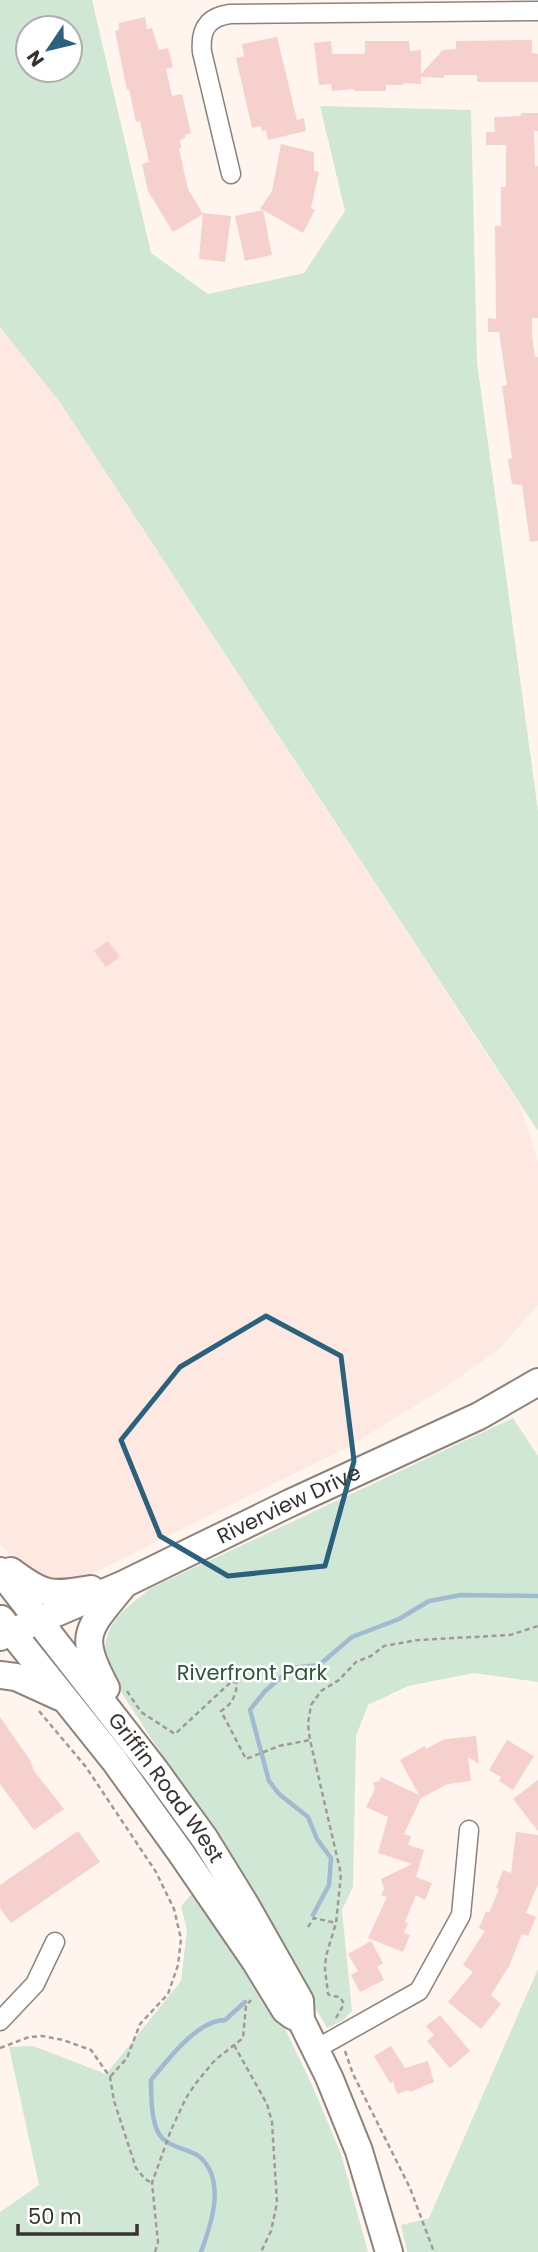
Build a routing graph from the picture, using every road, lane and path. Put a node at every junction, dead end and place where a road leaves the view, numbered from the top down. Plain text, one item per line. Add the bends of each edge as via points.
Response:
1 (538, 11) edge
2 (230, 174) dead end
3 (538, 1382) edge
4 (0, 1562) edge
5 (0, 1571) edge
6 (124, 1584) junction
7 (40, 1621) junction
8 (538, 1626) edge
9 (6, 1637) edge
10 (0, 1675) edge
11 (124, 1685) dead end
12 (65, 1699) junction
13 (44, 1716) dead end
14 (130, 1736) junction
15 (310, 1740) junction
16 (469, 1830) dead end
17 (336, 1923) junction
18 (308, 1927) dead end
19 (55, 1942) dead end
20 (251, 2000) dead end
21 (301, 2020) junction
22 (0, 2021) edge
23 (336, 2021) dead end
24 (234, 2045) junction
25 (0, 2048) edge
26 (316, 2049) junction
27 (346, 2053) dead end
28 (110, 2077) junction
29 (152, 2183) junction
30 (155, 2252) edge
31 (261, 2252) edge
32 (389, 2252) edge
33 (434, 2252) edge

1 - 2 street via 230,14 214,18 203,31 202,52
3 - 6 main road, Riverview Drive via 479,1416
4 - 6 main road via 29,1585 55,1594
5 - 7 main road, Griffin Road West
6 - 7 main road, Riverview Drive
6 - 14 main road via 95,1623 88,1647
7 - 9 main road
7 - 14 main road, Griffin Road West
8 - 15 path via 510,1635 384,1646 321,1691 311,1705
9 - 12 main road, Griffin Road West
10 - 12 main road via 16,1677
11 - 15 path via 141,1712 175,1734 232,1681 237,1683 232,1704 221,1711 246,1759
12 - 21 main road, Griffin Road West via 188,1863 285,2010
13 - 28 path via 86,1767 156,1872 174,1909 180,1938 168,1994 140,2024 127,2058
14 - 21 main road, Griffin Road West via 246,1904 300,2001
15 - 17 path via 341,1874
16 - 26 street via 461,1915 419,1991
17 - 18 path via 314,1918
17 - 23 path via 325,1969 328,1994 340,1997 344,2004
19 - 22 street via 35,1984
20 - 24 path via 246,2006 243,2038
21 - 26 main road, Griffin Road West
24 - 29 path via 215,2060 186,2098
24 - 31 path via 272,2122 277,2203
25 - 28 path via 29,2037 63,2040 91,2050
26 - 32 main road, Griffin Road West via 359,2151
27 - 33 path via 410,2188
28 - 29 path via 136,2168
29 - 30 path

